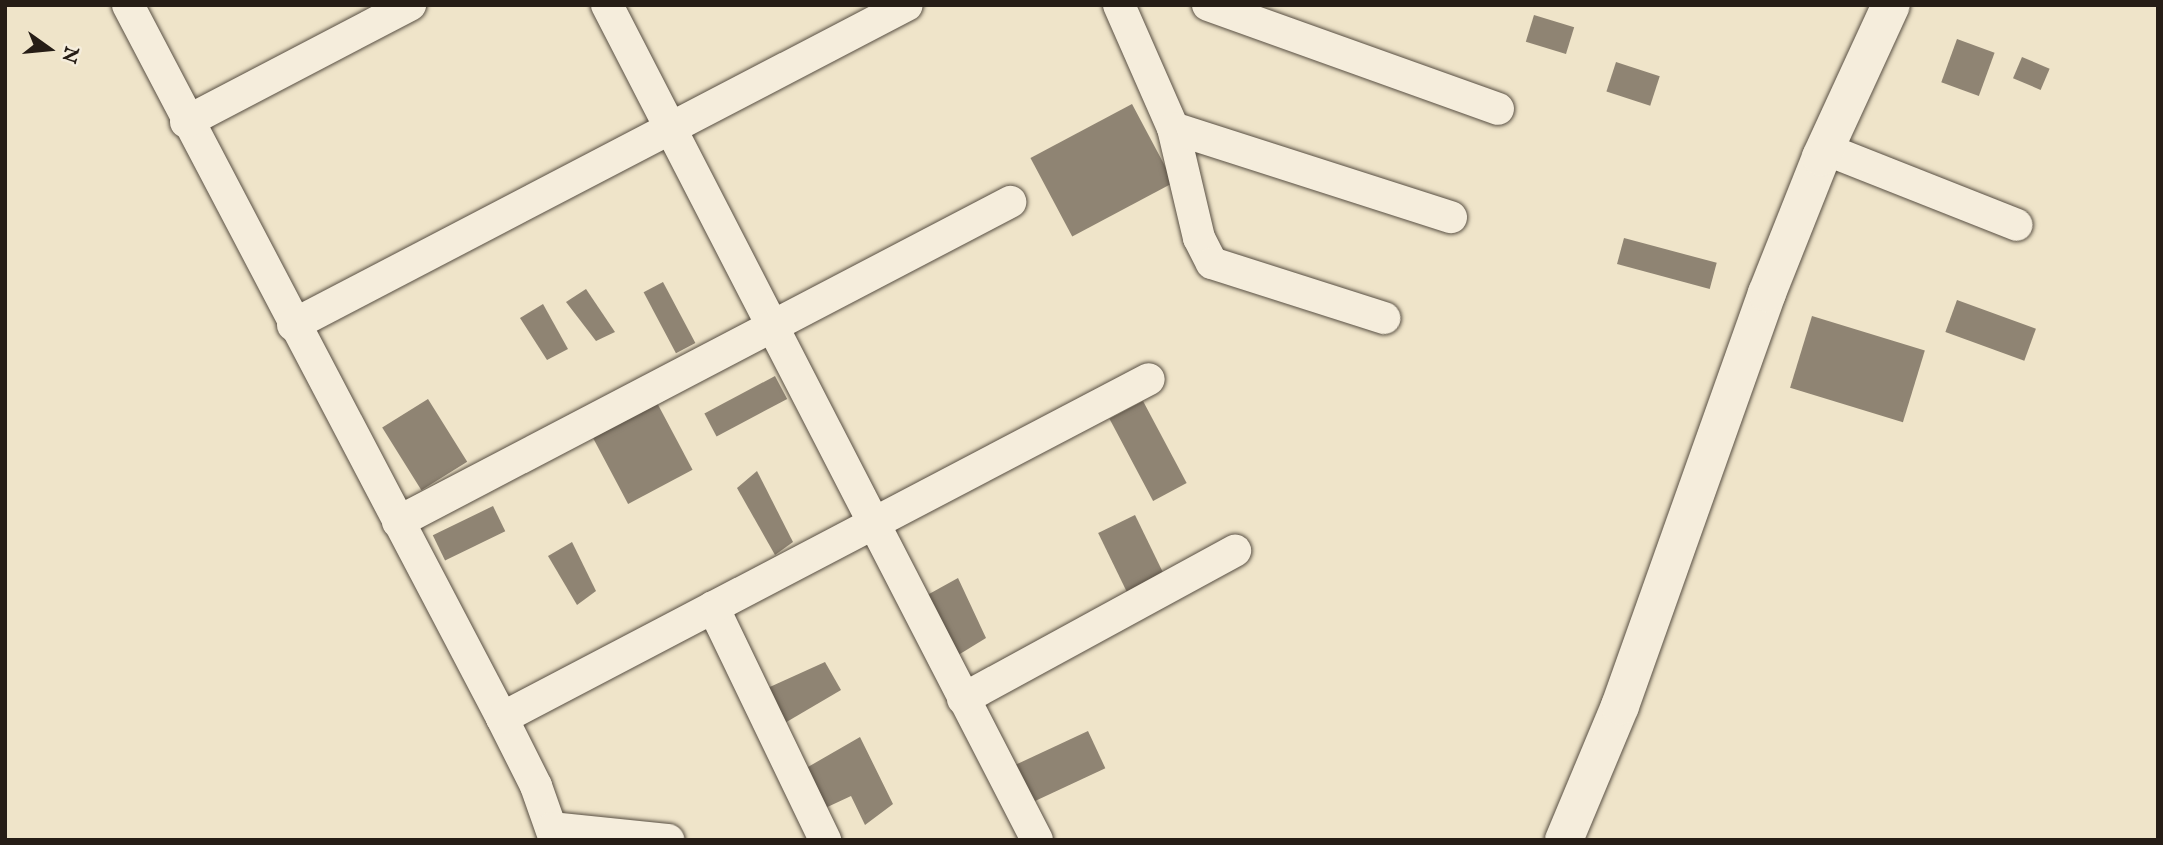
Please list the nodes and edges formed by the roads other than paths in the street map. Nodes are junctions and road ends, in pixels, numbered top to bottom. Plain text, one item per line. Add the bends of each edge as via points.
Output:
1 (128, 5) edge
2 (410, 5) edge
3 (607, 5) edge
4 (907, 5) edge
5 (1119, 5) edge
6 (1208, 5) edge
7 (1891, 5) edge
8 (1498, 109) dead end
9 (186, 122) junction
10 (669, 128) junction
11 (1173, 128) junction
12 (1825, 149) junction
13 (1010, 202) dead end
14 (1451, 217) dead end
15 (2017, 225) dead end
16 (1384, 318) dead end
17 (293, 325) junction
18 (770, 327) junction
19 (1149, 379) dead end
20 (398, 523) junction
21 (872, 525) junction
22 (1235, 551) dead end
23 (713, 607) junction
24 (963, 699) junction
25 (502, 718) junction
26 (554, 834) edge
27 (668, 840) edge
28 (825, 840) edge
29 (1037, 840) edge
30 (1564, 840) edge

1 - 9 street
2 - 9 street
3 - 10 street
4 - 10 street
5 - 11 street
6 - 8 street
7 - 12 street
9 - 17 street
10 - 17 street
10 - 18 street
11 - 14 street
11 - 16 street via 1199,238 1212,263
12 - 15 street
12 - 30 street via 1767,293 1620,706
13 - 18 street
17 - 20 street
18 - 20 street
18 - 21 street
19 - 21 street
20 - 25 street
21 - 23 street
21 - 24 street
22 - 24 street
23 - 25 street
23 - 28 street
24 - 29 street
25 - 26 street
26 - 27 street

